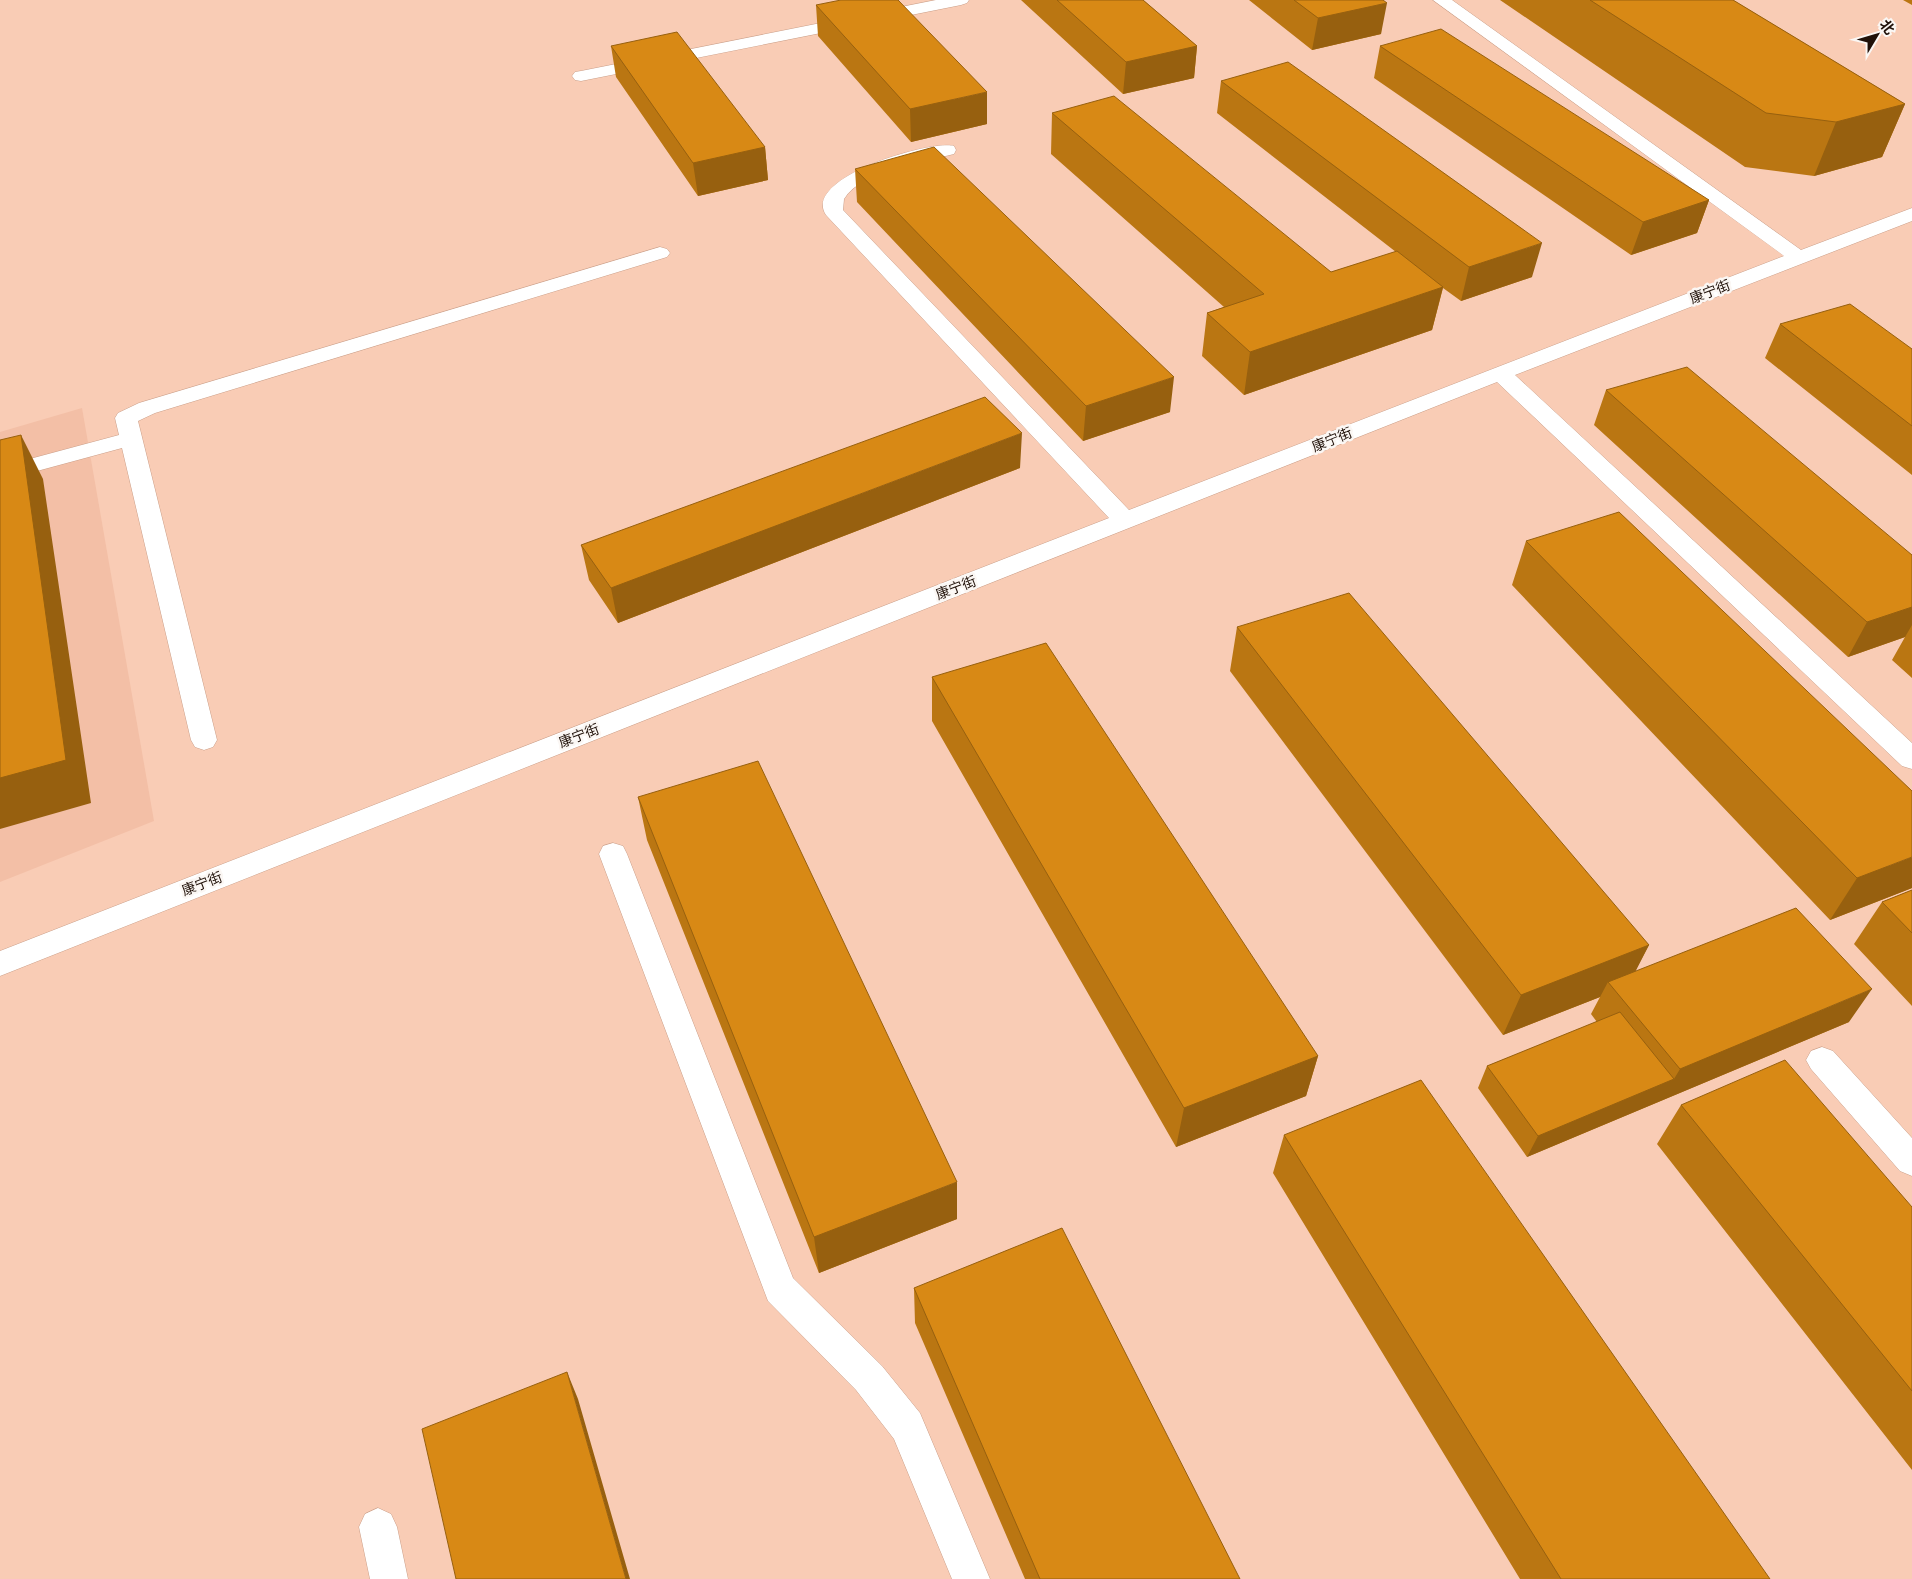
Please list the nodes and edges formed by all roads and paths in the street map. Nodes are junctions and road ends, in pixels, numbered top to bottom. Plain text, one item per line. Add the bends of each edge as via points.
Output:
1 (961, 0) edge
2 (1441, 0) edge
3 (581, 76) dead end
4 (947, 150) dead end
5 (1912, 214) edge
6 (660, 253) dead end
7 (1799, 258) junction
8 (1500, 373) junction
9 (130, 439) junction
10 (0, 474) edge
11 (1125, 522) junction
12 (204, 740) dead end
13 (1912, 759) edge
14 (613, 854) dead end
15 (0, 964) edge
16 (1822, 1060) dead end
17 (1912, 1161) edge
18 (378, 1527) dead end
19 (389, 1579) edge
20 (971, 1579) edge

1 - 3 street
2 - 7 street
4 - 11 street via 866,172 846,184 834,198 833,211
5 - 7 street, 康宁街
6 - 9 street via 147,408 126,418
7 - 8 street, 康宁街
8 - 11 street, 康宁街
8 - 13 street
9 - 10 street
9 - 12 street
11 - 15 street, 康宁街
14 - 20 street via 780,1289 869,1378 907,1426
16 - 17 street
18 - 19 street

